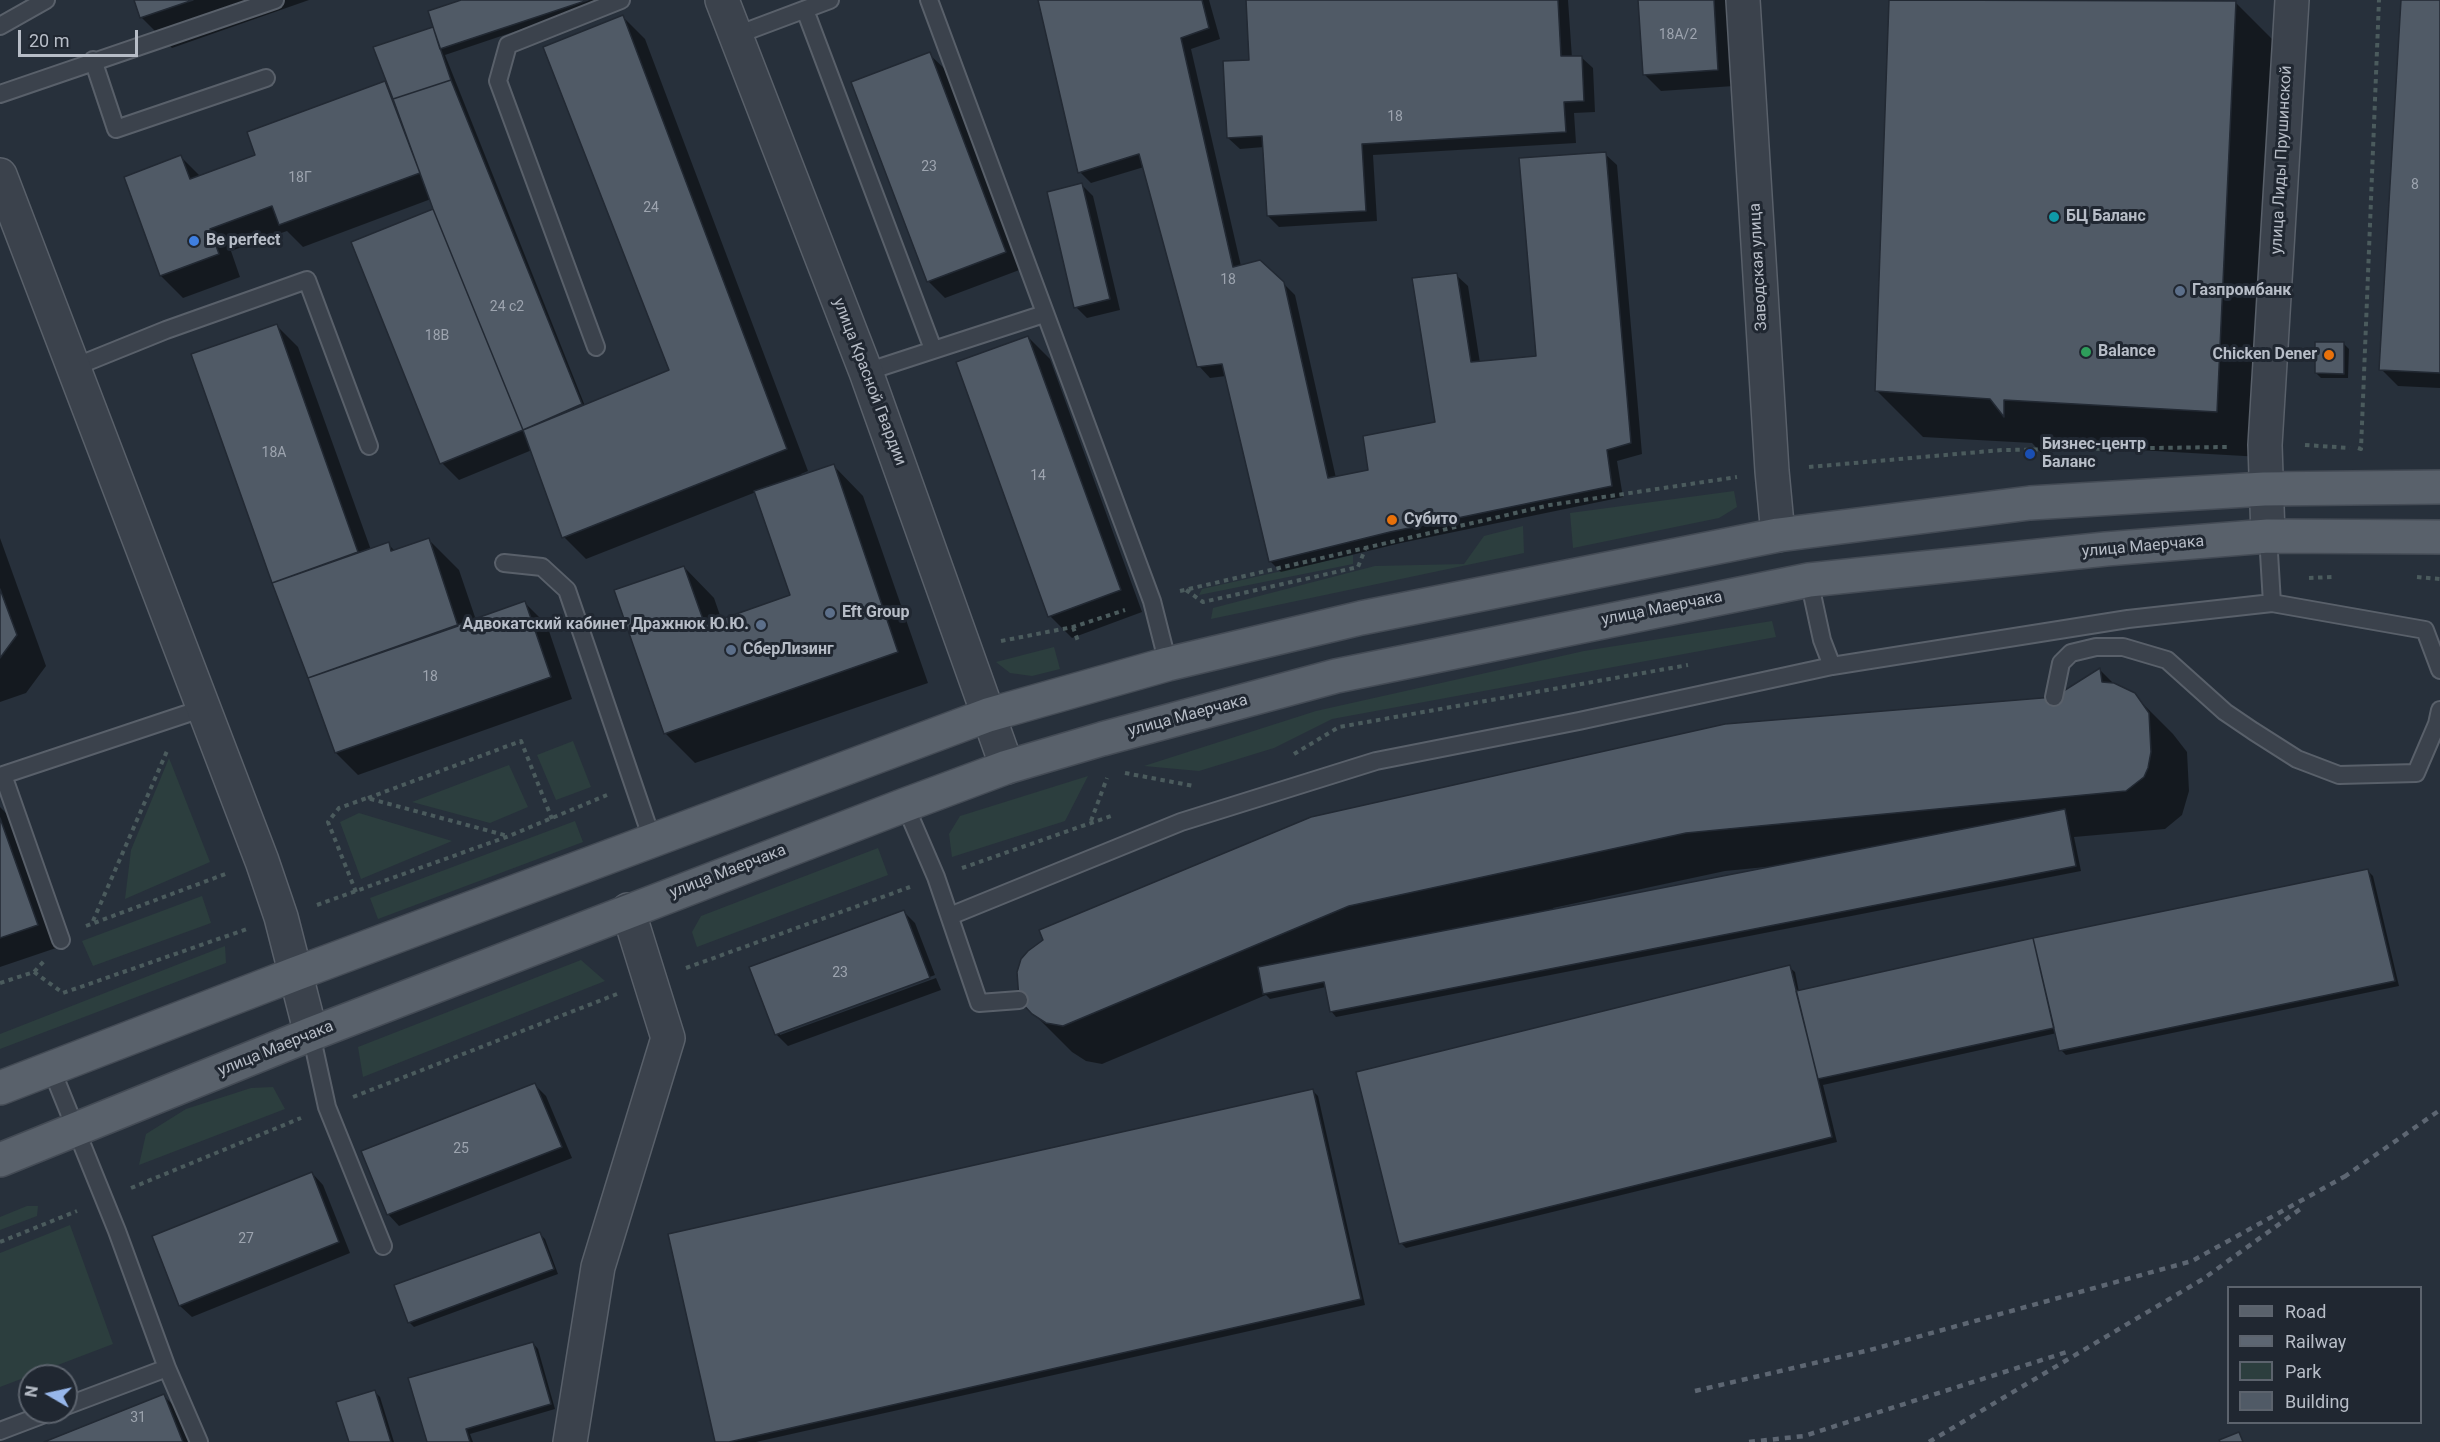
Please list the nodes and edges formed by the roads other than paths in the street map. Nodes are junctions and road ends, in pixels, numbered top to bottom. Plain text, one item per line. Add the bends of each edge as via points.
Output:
1 (46, 0) edge
2 (275, 0) edge
3 (621, 0) edge
4 (722, 0) edge
5 (830, 0) edge
6 (929, 0) edge
7 (1743, 0) edge
8 (2292, 0) edge
9 (805, 10) junction
10 (0, 26) edge
11 (734, 36) junction
12 (93, 60) junction
13 (266, 78) dead end
14 (0, 94) edge
15 (0, 175) edge
16 (1044, 314) junction
17 (596, 347) dead end
18 (933, 349) junction
19 (72, 368) junction
20 (866, 372) junction
21 (369, 446) dead end
22 (2440, 487) edge
23 (2264, 489) junction
24 (1778, 535) junction
25 (2268, 536) junction
26 (2440, 537) edge
27 (504, 563) dead end
28 (1809, 580) junction
29 (2272, 603) junction
30 (1168, 664) junction
31 (1832, 666) junction
32 (2440, 670) edge
33 (2054, 697) dead end
34 (2440, 710) edge
35 (193, 711) junction
36 (988, 715) junction
37 (1007, 767) junction
38 (2, 774) edge
39 (904, 805) junction
40 (653, 842) junction
41 (628, 910) junction
42 (950, 916) junction
43 (62, 940) road end
44 (295, 974) junction
45 (1020, 1000) dead end
46 (312, 1034) junction
47 (51, 1068) junction
48 (0, 1088) edge
49 (77, 1131) junction
50 (0, 1160) edge
51 (383, 1246) dead end
52 (167, 1368) junction
53 (78, 1401) edge
54 (18, 1424) edge
55 (0, 1431) edge
56 (199, 1442) edge
57 (570, 1442) edge

1 - 10 lane
2 - 12 lane
3 - 17 lane via 508,45 498,81
4 - 11 street, улица Красной Гвардии
5 - 9 lane
6 - 16 lane
7 - 24 street, Заводская улица
8 - 23 street, улица Лиды Прушинской
9 - 11 lane
9 - 18 lane
11 - 20 street, улица Красной Гвардии
12 - 13 lane via 116,129
12 - 14 lane
15 - 19 street
16 - 18 lane
16 - 30 lane via 1152,601
18 - 20 lane
19 - 21 lane via 307,280
19 - 35 street
20 - 36 street, улица Красной Гвардии
22 - 23 main road
23 - 24 main road via 2030,503
23 - 25 street, улица Лиды Прушинской
24 - 30 main road via 1361,618
25 - 26 main road, улица Маерчака
25 - 28 main road, улица Маерчака
25 - 29 lane
27 - 40 lane via 542,567 567,590
28 - 31 lane
28 - 37 main road, улица Маерчака via 1336,676
29 - 31 lane via 2128,619
29 - 32 lane via 2425,630
30 - 36 main road
31 - 42 lane via 1376,762 1181,822
33 - 34 lane via 2061,663 2071,652 2123,647 2167,660 2225,712 2253,731 2297,759 2339,775 2416,773
35 - 38 lane
35 - 44 street via 262,861
36 - 37 street, улица Красной Гвардии
36 - 40 main road
37 - 39 main road, улица Маерчака
38 - 43 lane
39 - 41 main road, улица Маерчака
39 - 42 lane
40 - 44 main road
41 - 46 main road, улица Маерчака
41 - 57 street via 668,1038 598,1267
42 - 45 lane via 979,1003
44 - 46 street
44 - 47 main road
46 - 49 main road, улица Маерчака
46 - 51 lane via 327,1107
47 - 48 main road
47 - 49 lane
49 - 50 main road, улица Маерчака
49 - 52 lane
52 - 53 lane
52 - 56 lane
54 - 55 lane

